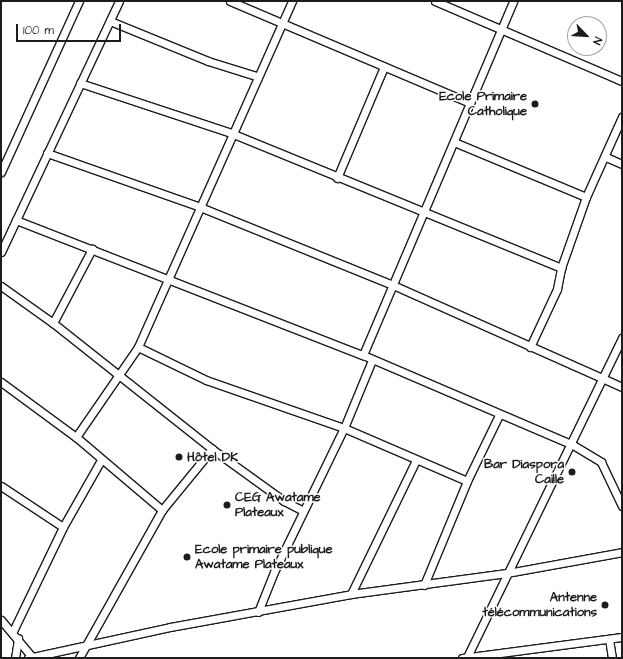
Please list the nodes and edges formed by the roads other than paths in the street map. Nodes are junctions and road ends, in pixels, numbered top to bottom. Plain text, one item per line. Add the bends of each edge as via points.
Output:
1 (79, 1) edge
2 (119, 1) edge
3 (230, 1) edge
4 (292, 1) edge
5 (435, 1) edge
6 (513, 1) edge
7 (110, 21) junction
8 (283, 23) junction
9 (502, 28) junction
10 (384, 66) junction
11 (256, 76) junction
12 (622, 80) edge
13 (80, 83) junction
14 (470, 103) junction
15 (622, 117) edge
16 (231, 133) junction
17 (454, 142) junction
18 (47, 153) junction
19 (606, 156) junction
20 (622, 164) edge
21 (1, 172) edge
22 (337, 178) junction
23 (586, 197) junction
24 (200, 207) junction
25 (426, 210) junction
26 (16, 220) junction
27 (92, 249) junction
28 (1, 252) edge
29 (561, 268) junction
30 (169, 282) junction
31 (393, 285) junction
32 (1, 286) edge
33 (53, 323) junction
34 (622, 338) edge
35 (138, 347) junction
36 (530, 347) junction
37 (363, 355) junction
38 (372, 360) junction
39 (119, 377) junction
40 (603, 379) junction
41 (1, 382) edge
42 (622, 386) edge
43 (500, 415) junction
44 (344, 428) junction
45 (76, 437) junction
46 (573, 445) junction
47 (212, 449) junction
48 (101, 460) junction
49 (416, 460) junction
50 (467, 481) junction
51 (1, 486) edge
52 (622, 506) edge
53 (162, 510) junction
54 (302, 510) junction
55 (63, 527) junction
56 (622, 552) edge
57 (508, 574) junction
58 (424, 585) junction
59 (350, 594) junction
60 (258, 612) junction
61 (1, 620) edge
62 (13, 631) junction
63 (622, 637) edge
64 (18, 638) junction
65 (609, 639) junction
66 (85, 645) junction
67 (30, 657) edge
68 (15, 658) edge
69 (79, 658) edge
70 (465, 658) edge
71 (612, 658) edge

1 - 21 street
2 - 7 street
3 - 8 street
4 - 8 street
5 - 9 street
6 - 9 street
7 - 11 street via 208,61
7 - 13 street
8 - 10 street
8 - 11 street
9 - 12 street
9 - 14 street
10 - 14 street
10 - 22 street
11 - 16 street
13 - 16 street
13 - 18 street
14 - 17 street
15 - 19 street
16 - 22 street
16 - 24 street
17 - 23 street
17 - 25 street
18 - 24 street
18 - 26 street
19 - 20 street
19 - 23 street
22 - 25 street
23 - 29 street
24 - 30 street
24 - 31 street
25 - 29 street
25 - 31 street
26 - 27 street
26 - 28 street
27 - 30 street
27 - 33 street
29 - 36 street via 557,289
30 - 35 street
30 - 37 street
31 - 36 street
31 - 37 street
32 - 33 street
33 - 39 street
34 - 40 street
35 - 39 street
35 - 44 street via 206,380
36 - 40 street
37 - 38 street
38 - 43 street
38 - 44 street
39 - 45 street
39 - 47 street
40 - 42 street
40 - 46 street
41 - 45 street
43 - 46 street
43 - 50 street
44 - 49 street
44 - 54 street
45 - 48 street
46 - 52 street via 601,462
46 - 57 street
47 - 53 street
47 - 54 street via 284,501
48 - 53 street
48 - 55 street
49 - 50 street
49 - 59 street
50 - 58 street
51 - 55 street
53 - 66 street
54 - 60 street
55 - 62 street
56 - 57 street
57 - 58 street
57 - 70 street
58 - 59 street
59 - 60 street
60 - 66 street
61 - 62 street
62 - 64 street
63 - 65 street
64 - 67 street
64 - 68 street
65 - 70 street
65 - 71 street
66 - 67 street
66 - 69 street

